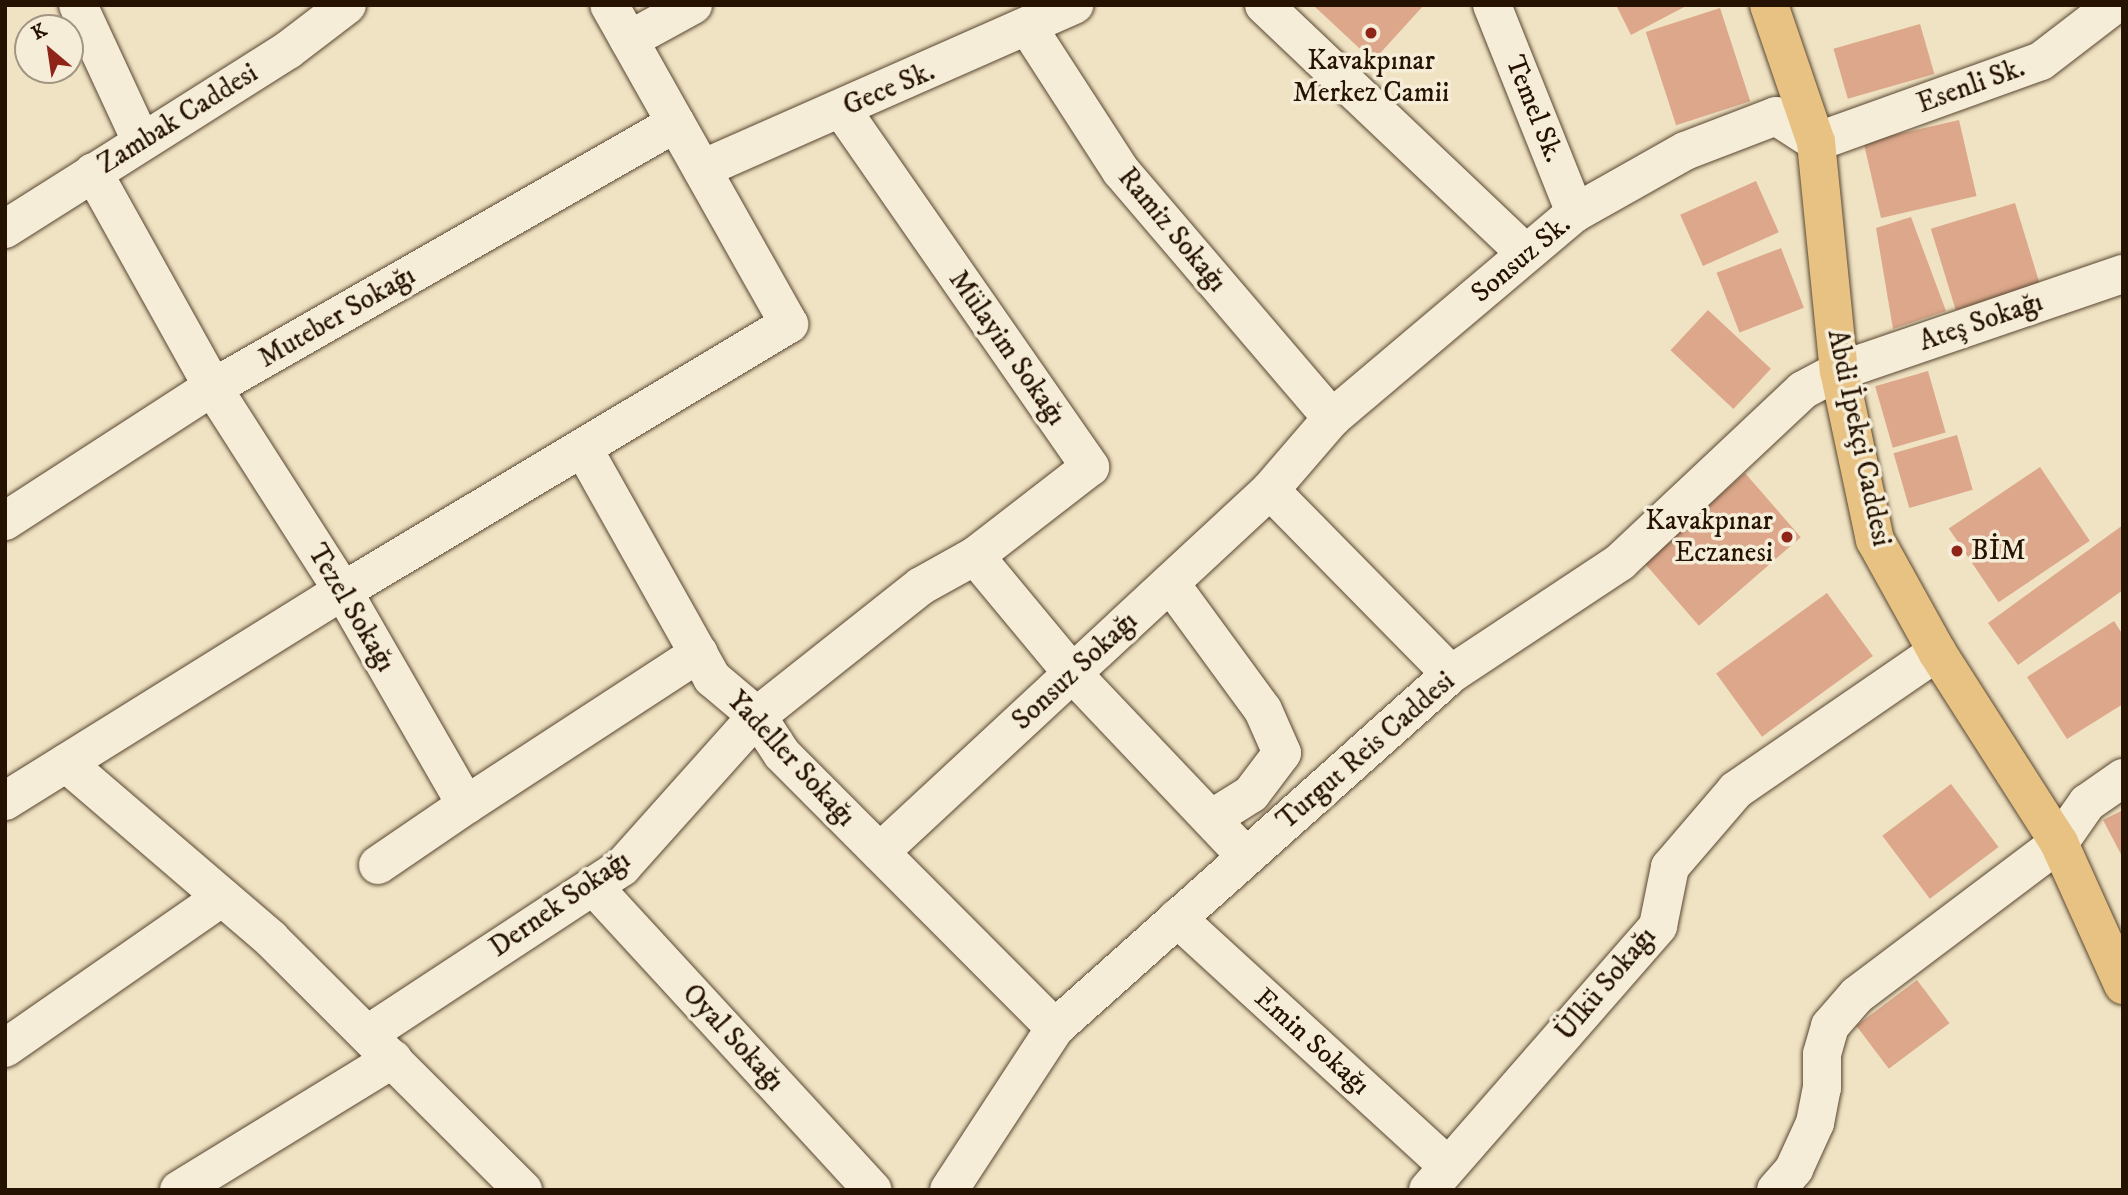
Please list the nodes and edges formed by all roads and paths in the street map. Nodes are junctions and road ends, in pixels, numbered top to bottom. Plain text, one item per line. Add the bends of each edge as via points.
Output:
1 (78, 5) edge
2 (347, 5) edge
3 (609, 5) edge
4 (693, 5) edge
5 (1074, 5) edge
6 (1265, 5) edge
7 (1492, 5) edge
8 (1769, 5) edge
9 (2114, 5) edge
10 (1029, 29) junction
11 (629, 40) junction
12 (842, 110) junction
13 (676, 123) junction
14 (141, 141) junction
15 (1816, 142) junction
16 (702, 169) junction
17 (93, 172) junction
18 (1575, 213) junction
19 (5, 229) edge
20 (1526, 254) junction
21 (2123, 274) edge
22 (1839, 370) junction
23 (214, 388) junction
24 (1332, 418) junction
25 (583, 448) junction
26 (1270, 490) junction
27 (5, 521) edge
28 (975, 555) junction
29 (1170, 583) junction
30 (343, 591) junction
31 (1937, 652) junction
32 (699, 653) junction
33 (1073, 674) junction
34 (1451, 674) junction
35 (757, 716) junction
36 (66, 763) junction
37 (2123, 778) edge
38 (10, 787) edge
39 (466, 805) junction
40 (1211, 819) junction
41 (2059, 844) junction
42 (880, 852) junction
43 (1246, 856) junction
44 (378, 865) dead end
45 (593, 886) junction
46 (222, 897) junction
47 (1177, 918) junction
48 (2123, 985) edge
49 (1055, 1028) junction
50 (380, 1046) junction
51 (5, 1048) edge
52 (1438, 1178) edge
53 (179, 1190) edge
54 (523, 1190) edge
55 (873, 1190) edge
56 (949, 1190) edge
57 (1776, 1190) edge

1 - 14 street
2 - 14 street, Zambak Caddesi via 288,50
3 - 11 street
4 - 11 street
5 - 10 street, Gece Sk.
6 - 20 street
7 - 18 street, Temel Sk.
8 - 15 main road, Abdi İpekçi Caddesi
9 - 15 street, Esenli Sk. via 2041,61
10 - 12 street, Gece Sk.
10 - 24 street, Ramiz Sokağı via 1121,171
11 - 13 street
12 - 16 street, Gece Sk.
12 - 28 street, Mülayim Sokağı via 1090,467
13 - 16 street
13 - 23 street, Muteber Sokağı
14 - 17 street, Zambak Caddesi
15 - 18 street, Sonsuz Sk. via 1776,116 1685,151
15 - 22 main road, Abdi İpekçi Caddesi
16 - 25 street via 789,324
17 - 19 street, Zambak Caddesi
17 - 23 street, Tezel Sokağı
18 - 20 street, Sonsuz Sk.
20 - 24 street, Sonsuz Sk.
21 - 22 street, Ateş Sokağı
22 - 31 main road, Abdi İpekçi Caddesi via 1875,540
22 - 34 street, Turgut Reis Caddesi via 1803,390 1620,562
23 - 27 street, Muteber Sokağı
23 - 30 street, Tezel Sokağı
24 - 26 street, Sonsuz Sk.
25 - 30 street
25 - 32 street, Yadeller Sokağı
26 - 29 street, Sonsuz Sokağı
26 - 34 street
28 - 33 street
28 - 35 street, Dernek Sokağı via 921,586
29 - 33 street, Sonsuz Sokağı
29 - 40 street via 1263,710 1282,753 1251,794
30 - 36 street
30 - 39 street, Tezel Sokağı
31 - 41 main road, Abdi İpekçi Caddesi
31 - 52 street, Ülkü Sokağı via 1736,790 1671,867 1658,926
32 - 35 street, Yadeller Sokağı via 712,678
32 - 39 street
33 - 40 street
33 - 42 street, Sonsuz Sokağı
34 - 43 street, Turgut Reis Caddesi
35 - 42 street, Yadeller Sokağı via 782,754
35 - 45 street, Dernek Sokağı via 622,867
36 - 38 street
36 - 46 street
37 - 41 street via 2087,803
39 - 44 street
40 - 43 street
41 - 48 main road, Abdi İpekçi Caddesi
41 - 57 street via 1857,995 1829,1026 1815,1123 1794,1169
42 - 49 street, Yadeller Sokağı
43 - 47 street, Turgut Reis Caddesi
45 - 50 street, Dernek Sokağı
45 - 55 street, Oyal Sokağı
46 - 50 street
46 - 51 street
47 - 49 street, Turgut Reis Caddesi
47 - 52 street, Emin Sokağı
49 - 56 street, Turgut Reis Caddesi
50 - 53 street, Dernek Sokağı
50 - 54 street

